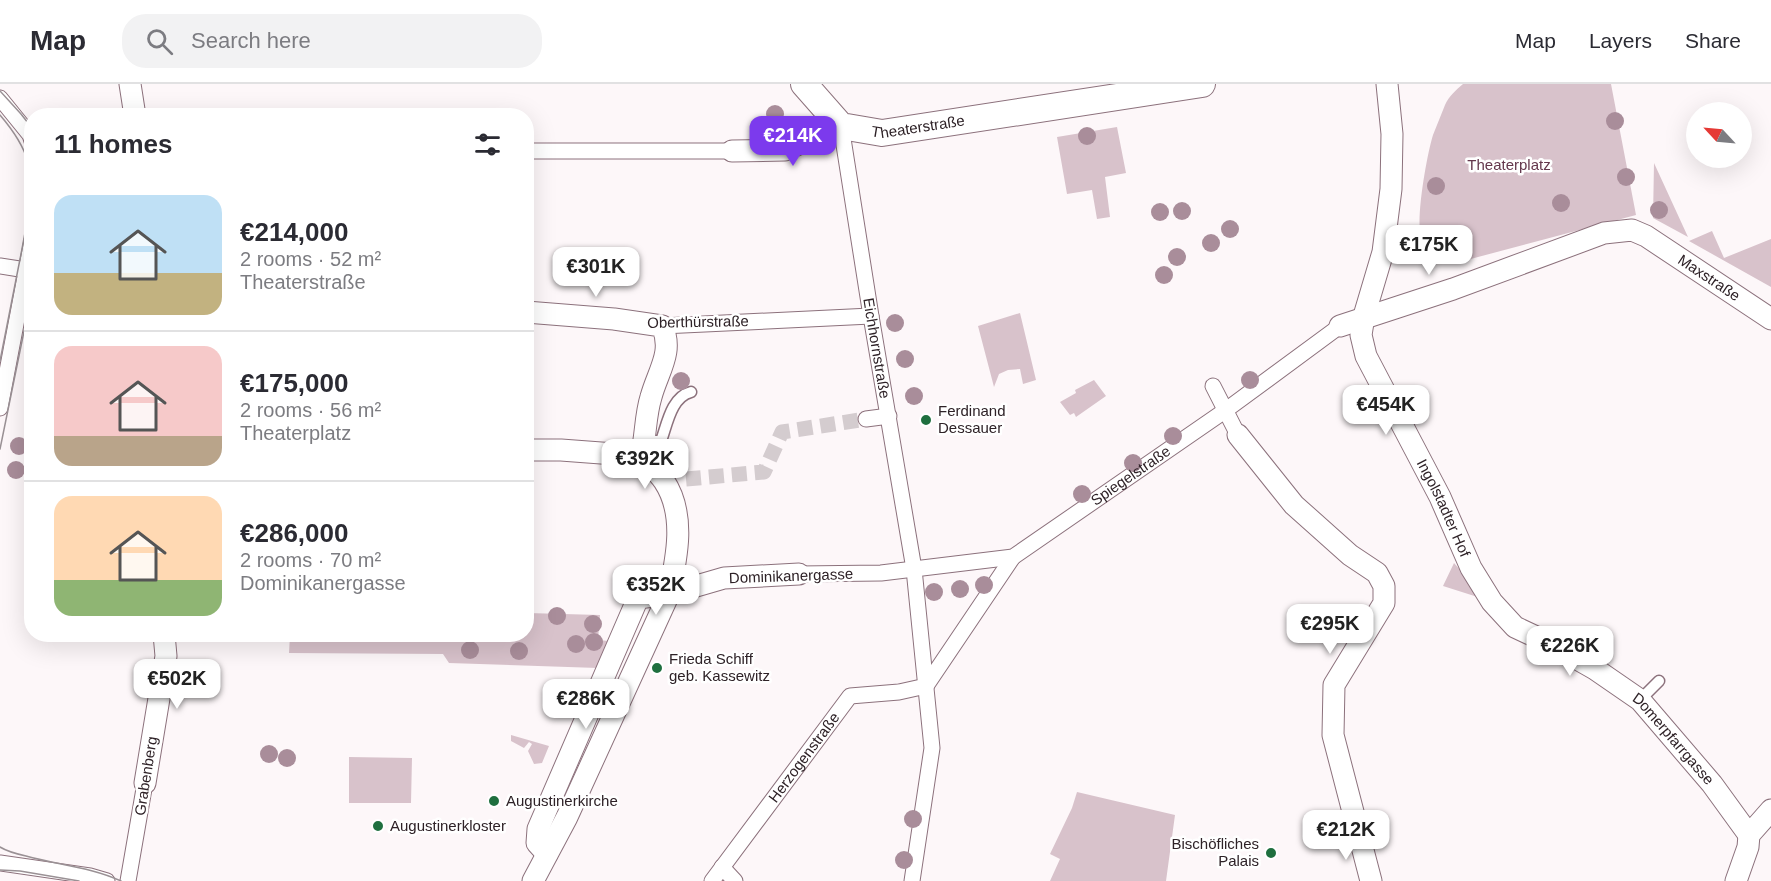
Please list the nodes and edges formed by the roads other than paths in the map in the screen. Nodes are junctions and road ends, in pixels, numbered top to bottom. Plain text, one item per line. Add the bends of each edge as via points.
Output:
1 (130, 84) edge
2 (804, 84) edge
3 (1202, 84) edge
4 (1387, 84) edge
5 (0, 98) edge
6 (134, 108) edge
7 (841, 126) junction
8 (24, 129) edge
9 (534, 151) edge
10 (732, 151) joint
11 (0, 266) edge
12 (24, 270) edge
13 (24, 281) edge
14 (534, 313) edge
15 (871, 316) junction
16 (1364, 316) junction
17 (1771, 319) edge
18 (662, 326) junction
19 (1340, 326) joint
20 (1213, 386) dead end
21 (690, 392) dead end
22 (0, 408) edge
23 (1226, 410) junction
24 (889, 416) junction
25 (866, 419) tunnel mouth
26 (1238, 435) joint
27 (643, 449) junction
28 (534, 450) edge
29 (1013, 557) junction
30 (914, 569) junction
31 (799, 574) joint
32 (669, 594) junction
33 (1515, 627) joint
34 (165, 642) edge
35 (1659, 681) dead end
36 (926, 686) junction
37 (1640, 700) junction
38 (571, 743) junction
39 (597, 754) junction
40 (145, 783) joint
41 (1771, 810) edge
42 (1749, 835) junction
43 (547, 854) junction
44 (0, 863) edge
45 (722, 867) junction
46 (103, 880) edge
47 (128, 881) edge
48 (533, 881) edge
49 (712, 881) edge
50 (735, 881) edge
51 (912, 881) edge
52 (1371, 881) edge
53 (1736, 881) edge

1 - 6 street
2 - 7 street
3 - 7 street, Theaterstraße via 882,133
4 - 16 street via 1392,134 1391,189 1383,252
5 - 8 street
7 - 10 street via 785,150
7 - 15 street, Eichhornstraße
9 - 10 street
11 - 12 street
13 - 22 street
14 - 18 street, Oberthürstraße
15 - 18 street, Oberthürstraße
15 - 24 street, Eichhornstraße
16 - 17 street, Maxstraße via 1453,289 1604,233 1632,231 1646,236
16 - 19 street
16 - 33 street, Ingolstadter Hof via 1361,335 1366,356 1440,497 1471,568 1492,602
18 - 27 street via 667,352 650,397
19 - 23 street, Spiegelstraße
20 - 23 street
21 - 27 lane via 675,403 661,441
23 - 26 street
23 - 29 street, Spiegelstraße
24 - 25 street
24 - 30 street, Eichhornstraße
26 - 52 street via 1294,505 1350,555 1377,573 1384,586 1384,603 1334,685 1333,735
27 - 28 street
27 - 32 street via 664,481 678,517
29 - 30 street
29 - 36 street
30 - 31 street, Dominikanergasse
30 - 36 street, Eichhornstraße
31 - 32 street, Dominikanergasse via 724,578
32 - 38 street, Dominikanergasse via 638,598
32 - 39 street
33 - 37 street, Domerpfarrgasse via 1595,669
34 - 40 street, Grabenberg via 166,656
35 - 37 lane
36 - 45 street, Herzogenstraße via 850,696
36 - 51 street, Eichhornstraße via 932,748
37 - 42 street, Domerpfarrgasse via 1712,784
38 - 39 street
38 - 43 street, Dominikanergasse via 537,834 539,847
39 - 43 street
40 - 47 street, Grabenberg
41 - 42 street
42 - 53 street
43 - 48 street
44 - 46 street
45 - 49 street, Herzogenstraße
45 - 50 street

